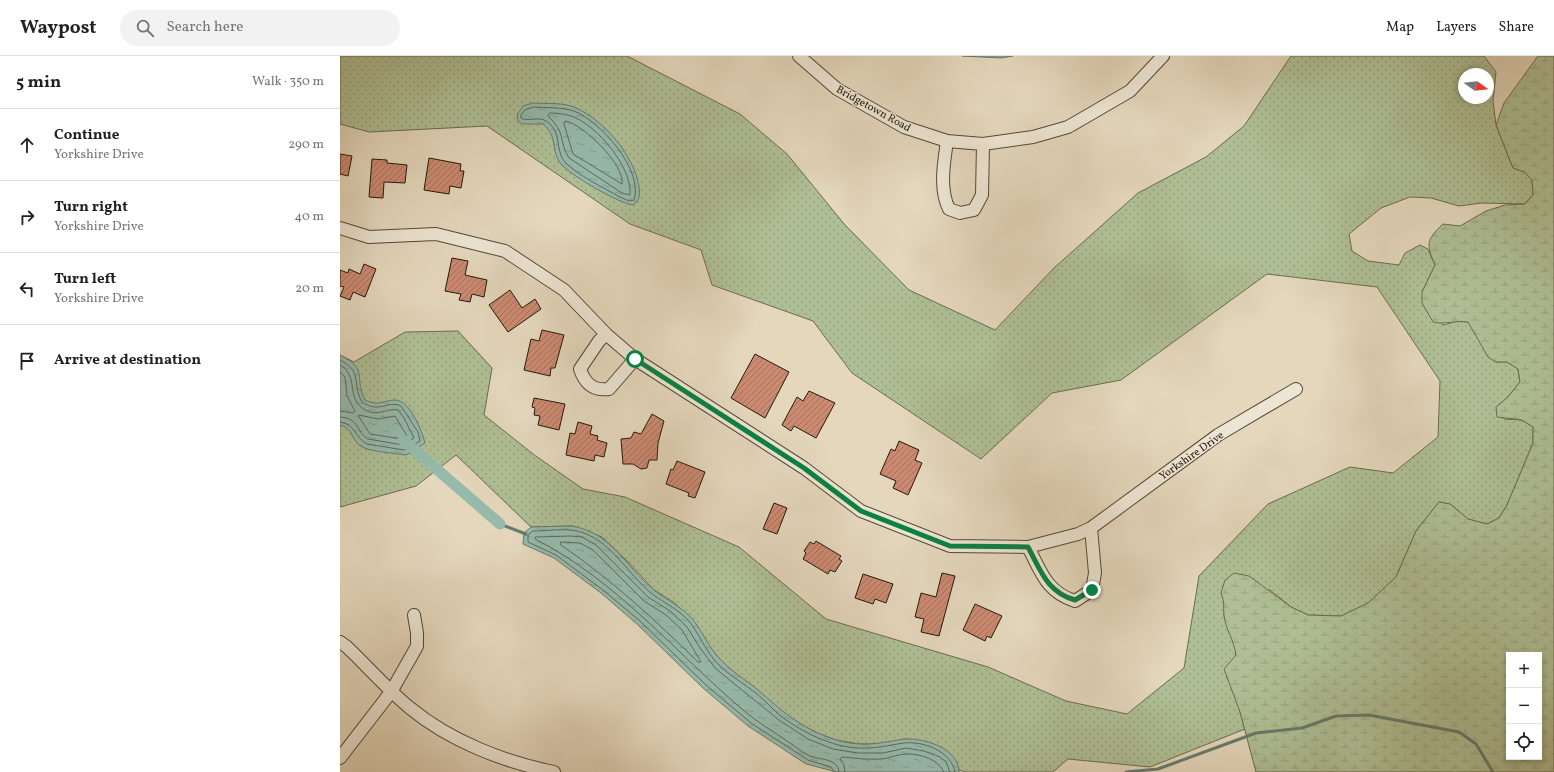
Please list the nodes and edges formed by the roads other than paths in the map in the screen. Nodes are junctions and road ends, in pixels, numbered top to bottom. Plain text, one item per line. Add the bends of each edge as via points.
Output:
1 (798, 56) edge
2 (1163, 56) edge
3 (947, 141) junction
4 (983, 144) junction
5 (340, 228) edge
6 (606, 334) junction
7 (635, 359) junction
8 (1296, 390) dead end
9 (1091, 528) junction
10 (1028, 547) junction
11 (414, 615) dead end
12 (340, 642) edge
13 (391, 692) junction
14 (340, 758) edge
15 (554, 772) edge

1 - 3 street, Bridgetown Road via 837,89 904,128
2 - 4 street, Bridgetown Road via 1130,92 1068,127 1033,137
3 - 4 street, Bridgetown Road
3 - 4 street via 945,201 949,209 960,213 974,210 982,195
5 - 6 street, Yorkshire Drive via 369,237 436,234 505,251 564,290
6 - 7 street, Yorkshire Drive
6 - 7 street via 580,370 583,380 593,388 609,389
7 - 10 street, Yorkshire Drive via 804,468 861,511 950,546
8 - 9 street, Yorkshire Drive via 1218,435
9 - 10 street, Yorkshire Drive
9 - 10 street via 1095,573 1092,590 1075,600 1062,597 1051,588
11 - 13 street via 417,646
12 - 13 street
13 - 14 street
13 - 15 street via 412,710 470,745 515,762

